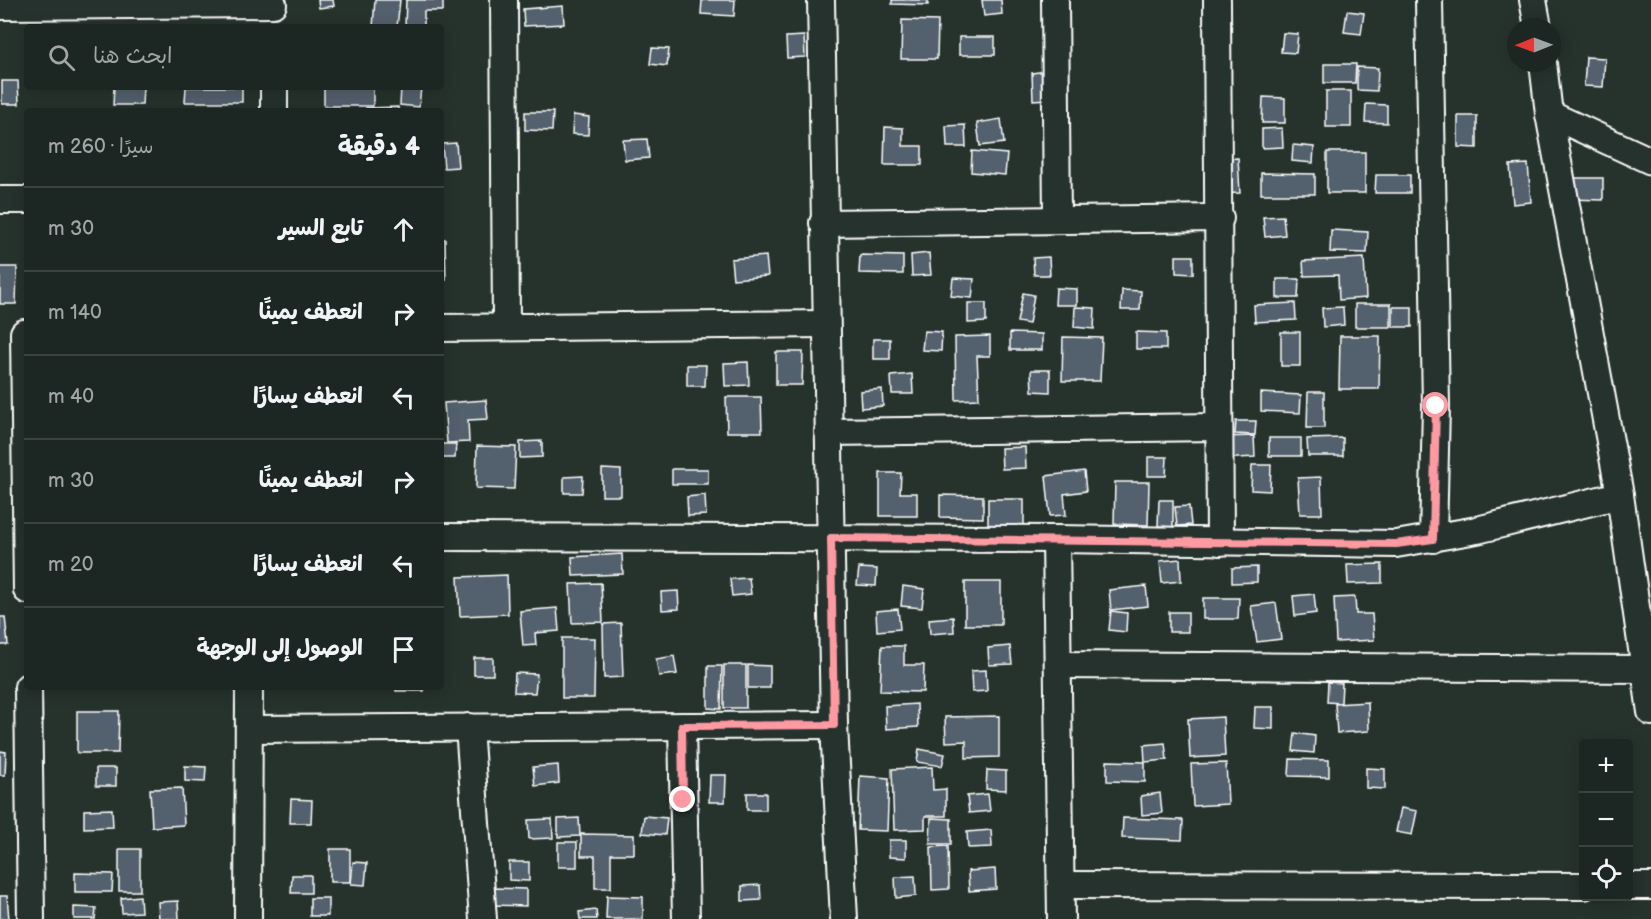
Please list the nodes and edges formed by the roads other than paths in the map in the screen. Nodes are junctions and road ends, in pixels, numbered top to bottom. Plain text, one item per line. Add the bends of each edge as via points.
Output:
1 (504, 0) edge
2 (821, 0) edge
3 (1055, 0) edge
4 (1217, 0) edge
5 (1429, 0) edge
6 (1533, 0) edge
7 (108, 3) edge
8 (0, 6) edge
9 (274, 10) edge
10 (1536, 18) edge
11 (1544, 72) edge
12 (274, 90) edge
13 (274, 108) edge
14 (1549, 114) junction
15 (1651, 161) edge
16 (0, 200) edge
17 (24, 200) edge
18 (1220, 218) junction
19 (1057, 220) junction
20 (823, 223) junction
21 (825, 324) junction
22 (506, 327) junction
23 (444, 328) edge
24 (17, 333) edge
25 (1217, 427) junction
26 (828, 432) junction
27 (1620, 495) junction
28 (24, 513) edge
29 (444, 537) edge
30 (831, 538) junction
31 (1056, 539) junction
32 (1433, 539) junction
33 (1220, 542) junction
34 (1058, 665) junction
35 (1643, 669) junction
36 (28, 690) edge
37 (249, 690) edge
38 (1651, 712) edge
39 (834, 725) junction
40 (682, 726) junction
41 (469, 727) junction
42 (249, 729) junction
43 (1061, 885) junction
44 (1579, 886) edge
45 (1633, 886) edge
46 (1651, 886) edge
47 (31, 919) edge
48 (248, 919) edge
49 (483, 919) edge
50 (686, 919) edge
51 (844, 919) edge
52 (1061, 919) edge

1 - 22 street
2 - 20 street
3 - 19 street
4 - 18 street
5 - 32 street via 1436,406
6 - 10 street
7 - 8 street
7 - 9 street
11 - 14 street
12 - 13 street
14 - 15 street
14 - 27 street
16 - 17 street
18 - 19 street
18 - 25 street
19 - 20 street
20 - 21 street
21 - 22 street
21 - 26 street
22 - 23 street
24 - 28 street
25 - 26 street
25 - 33 street
26 - 30 street
27 - 32 street
27 - 35 street
29 - 30 street
30 - 31 street
30 - 39 street
31 - 33 street
31 - 34 street
32 - 33 street via 1396,544
34 - 35 street
34 - 43 street
35 - 38 street
36 - 47 street
37 - 42 street
39 - 40 street
39 - 51 street
40 - 41 street
40 - 50 street
41 - 42 street
41 - 49 street
42 - 48 street
43 - 44 street
43 - 52 street
45 - 46 street

